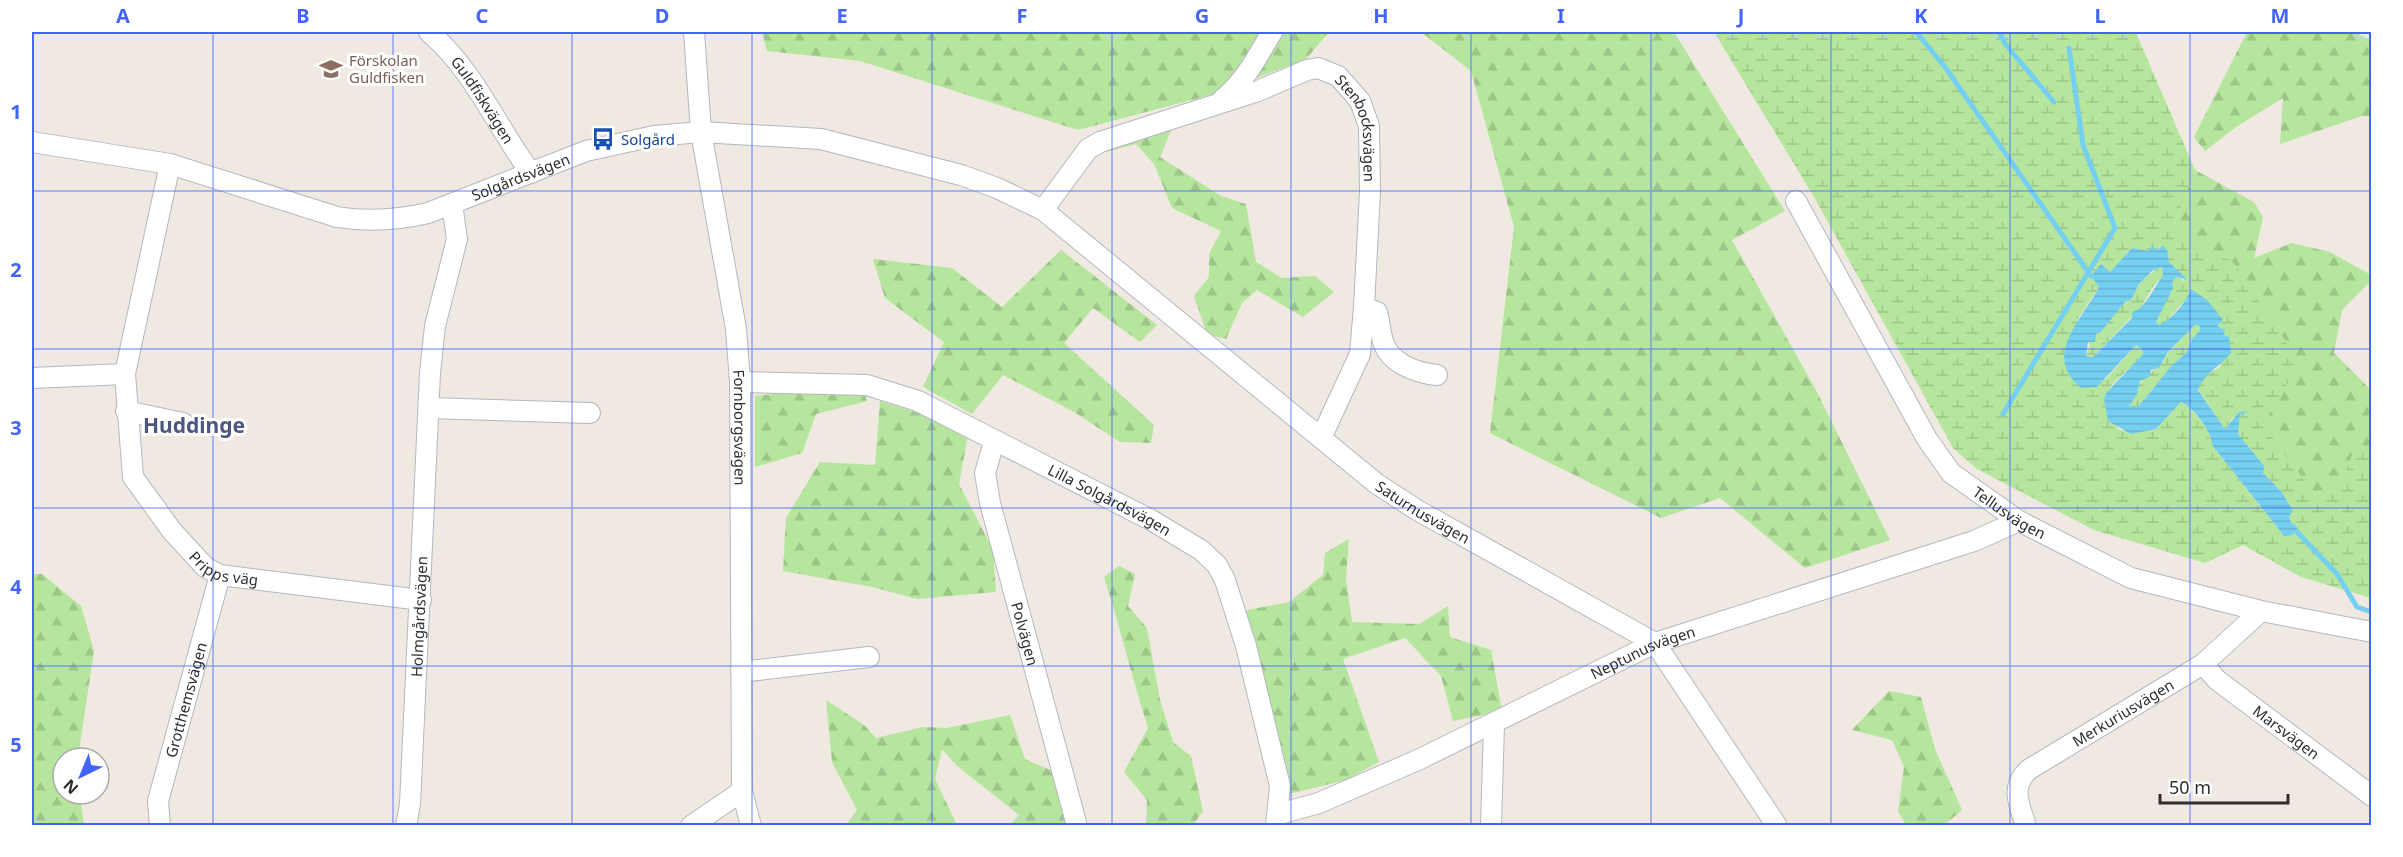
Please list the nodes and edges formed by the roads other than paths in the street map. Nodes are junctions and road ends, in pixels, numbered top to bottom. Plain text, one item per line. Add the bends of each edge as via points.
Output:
1 (429, 32) edge
2 (694, 32) edge
3 (1272, 32) edge
4 (1220, 101) junction
5 (701, 132) junction
6 (32, 142) edge
7 (170, 164) junction
8 (531, 173) junction
9 (1796, 201) dead end
10 (452, 204) junction
11 (1043, 210) junction
12 (1364, 308) junction
13 (124, 374) junction
14 (1437, 375) dead end
15 (32, 378) edge
16 (740, 382) junction
17 (429, 408) junction
18 (126, 411) junction
19 (590, 413) dead end
20 (183, 423) dead end
21 (1321, 438) junction
22 (994, 442) junction
23 (2019, 520) junction
24 (220, 575) junction
25 (421, 600) junction
26 (2261, 611) junction
27 (2372, 632) edge
28 (1655, 643) junction
29 (869, 657) dead end
30 (2203, 664) junction
31 (741, 672) junction
32 (1494, 724) junction
33 (742, 791) junction
34 (2372, 796) edge
35 (1278, 820) edge
36 (160, 825) edge
37 (409, 825) edge
38 (691, 825) edge
39 (751, 825) edge
40 (1077, 825) edge
41 (1491, 825) edge
42 (1777, 825) edge
43 (2026, 825) edge

1 - 8 street, Guldfiskvägen via 445,45 468,76
2 - 5 street, Fornborgsvägen
3 - 4 street, Stenbocksvägen via 1238,86
4 - 11 street, Stenbocksvägen via 1088,149
4 - 12 street, Stenbocksvägen via 1318,68 1338,76 1351,88 1369,126 1371,151
5 - 8 street, Solgårdsvägen via 654,136 586,151
5 - 11 street, Solgårdsvägen via 821,140 961,175
5 - 16 street, Fornborgsvägen via 736,328
6 - 7 street, Solgårdsvägen
7 - 10 street, Solgårdsvägen via 354,220 406,218
7 - 13 street, Pripps väg
8 - 10 street, Solgårdsvägen
9 - 23 street, Tellusvägen via 1937,456 1951,473
10 - 17 street, Holmgårdsvägen via 457,239 435,326
11 - 21 street, Saturnusvägen
12 - 14 street via 1377,312 1389,353 1412,369
12 - 21 street, Stenbocksvägen via 1359,354
13 - 15 street
13 - 18 street, Pripps väg
16 - 22 street, Lilla Solgårdsvägen via 879,387 918,401
16 - 31 street, Fornborgsvägen
17 - 19 street
17 - 25 street, Holmgårdsvägen
18 - 20 street
18 - 24 street, Pripps väg via 133,477 172,531 204,567
21 - 28 street, Saturnusvägen via 1377,484 1417,510
22 - 35 street, Lilla Solgårdsvägen via 1151,520 1201,550 1217,565 1230,594 1273,749 1280,786
22 - 40 street, Polvägen via 986,473 990,502
23 - 26 street, Tellusvägen via 2131,578
23 - 28 street, Neptunusvägen via 1974,541
24 - 25 street, Pripps väg
24 - 36 street, Grotthemsvägen via 158,801
25 - 37 street, Holmgårdsvägen
26 - 27 street, Tellusvägen
26 - 30 street, Merkuriusvägen
28 - 32 street, Neptunusvägen
28 - 42 street, Saturnusvägen
29 - 31 street
30 - 34 street, Marsvägen via 2217,680
30 - 43 street, Merkuriusvägen via 2028,770 2017,785 2016,796
31 - 33 street, Fornborgsvägen
32 - 35 street, Neptunusvägen
32 - 41 street
33 - 38 street
33 - 39 street, Fornborgsvägen

